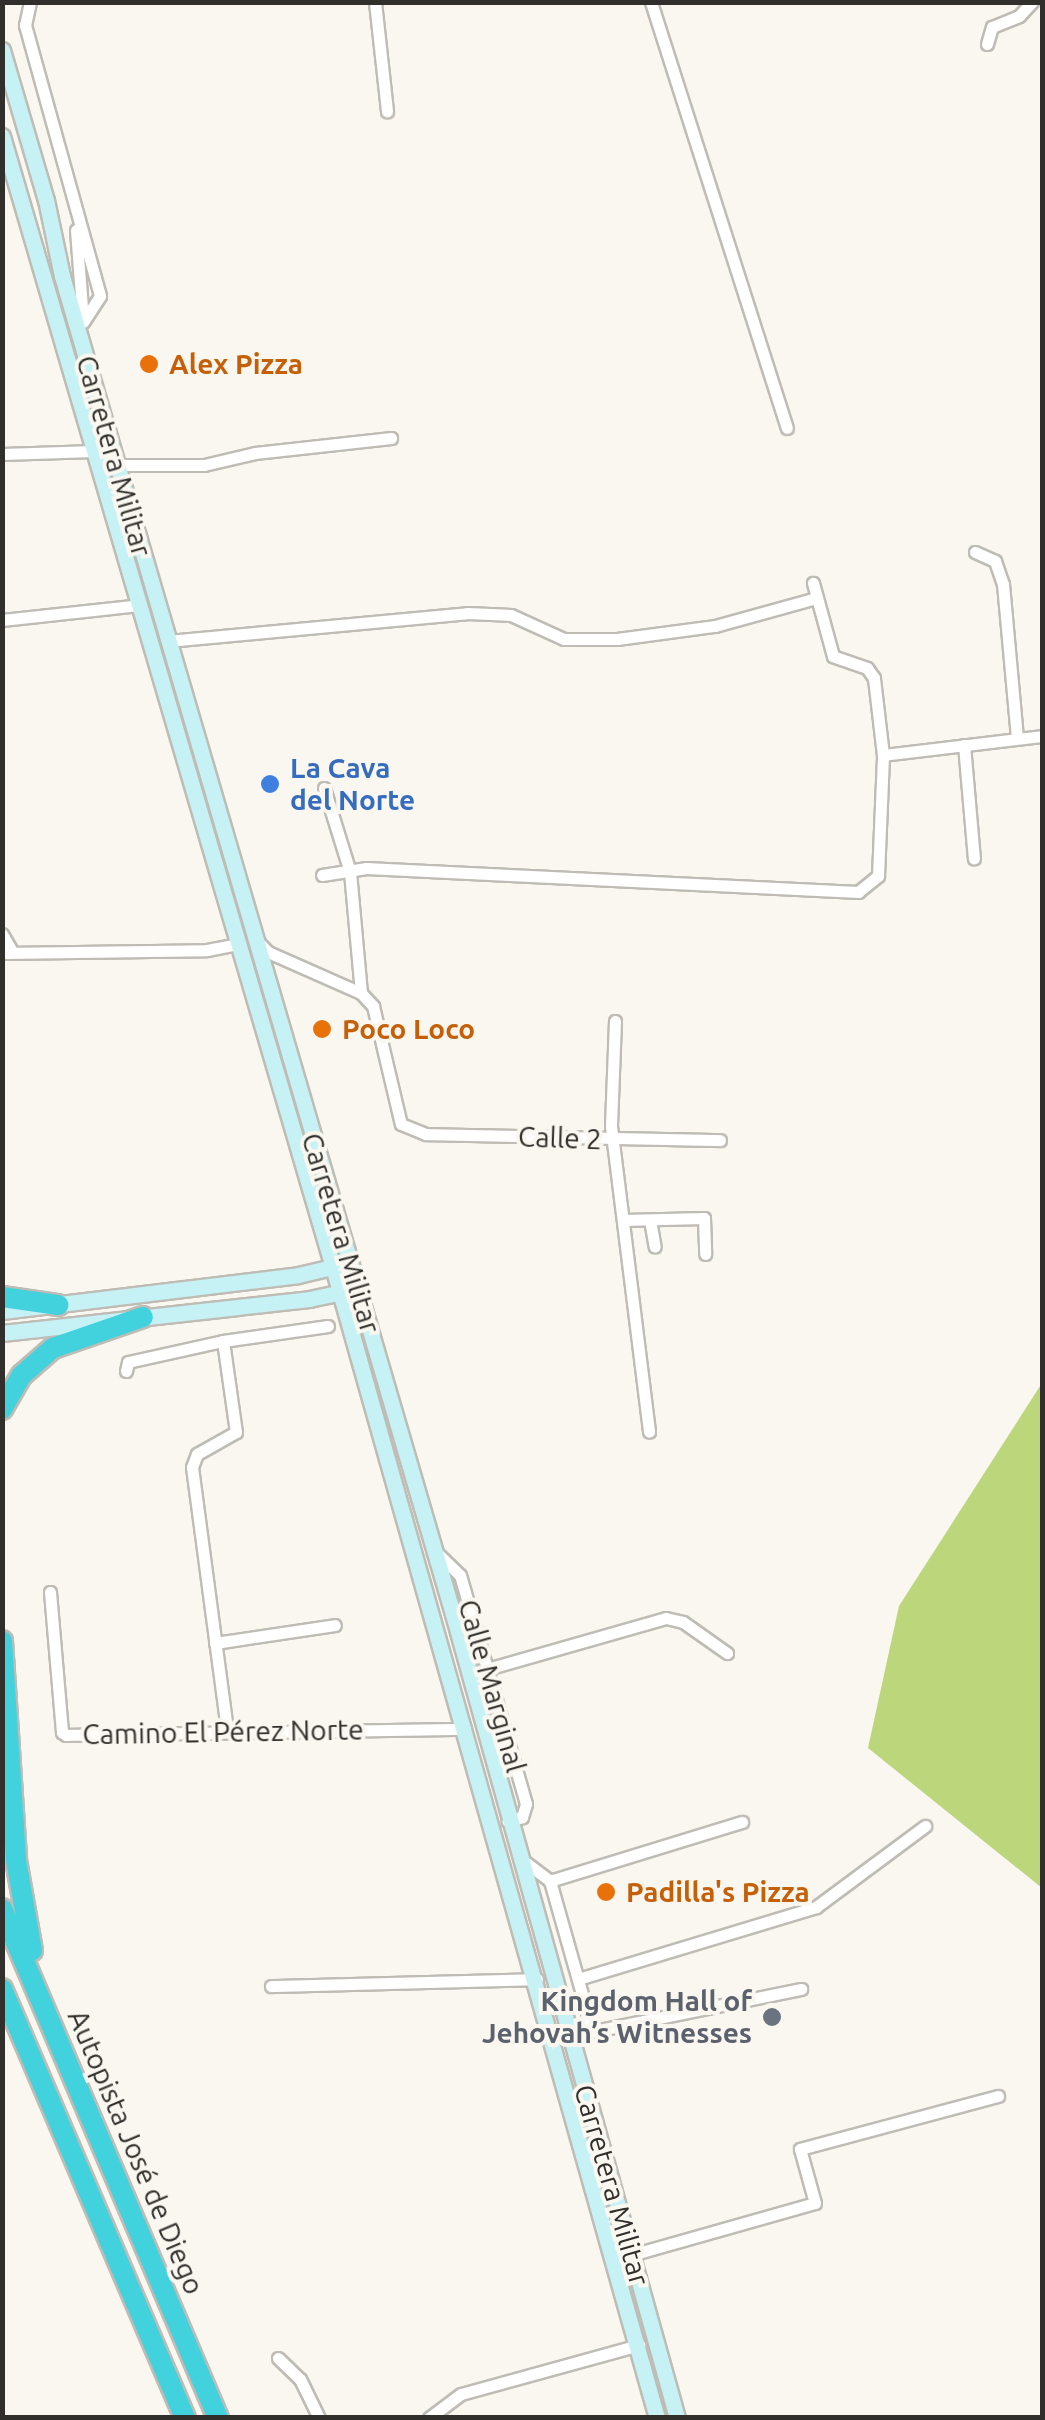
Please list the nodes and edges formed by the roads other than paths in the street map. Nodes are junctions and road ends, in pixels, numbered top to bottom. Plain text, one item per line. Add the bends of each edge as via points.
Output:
1 (30, 2) edge
2 (375, 2) edge
3 (651, 2) edge
4 (1038, 4) edge
5 (986, 44) dead end
6 (2, 50) edge
7 (387, 111) dead end
8 (2, 136) edge
9 (83, 350) junction
10 (786, 428) dead end
11 (391, 438) dead end
12 (94, 451) junction
13 (2, 454) edge
14 (116, 465) junction
15 (975, 552) dead end
16 (813, 583) dead end
17 (816, 598) junction
18 (140, 605) junction
19 (2, 620) edge
20 (168, 640) junction
21 (1042, 736) edge
22 (1017, 738) junction
23 (964, 745) junction
24 (883, 755) junction
25 (324, 788) dead end
26 (974, 859) dead end
27 (350, 872) junction
28 (322, 875) dead end
29 (2, 934) edge
30 (246, 940) junction
31 (7, 952) edge
32 (361, 992) junction
33 (615, 1021) dead end
34 (612, 1140) junction
35 (720, 1140) dead end
36 (623, 1220) junction
37 (650, 1220) junction
38 (656, 1246) dead end
39 (705, 1254) dead end
40 (350, 1262) junction
41 (332, 1266) junction
42 (358, 1288) junction
43 (339, 1292) junction
44 (2, 1297) edge
45 (58, 1305) junction
46 (2, 1311) edge
47 (143, 1317) junction
48 (328, 1326) dead end
49 (2, 1334) edge
50 (223, 1341) junction
51 (126, 1371) dead end
52 (2, 1408) edge
53 (649, 1432) dead end
54 (435, 1551) junction
55 (50, 1592) dead end
56 (335, 1625) dead end
57 (2, 1641) edge
58 (215, 1643) junction
59 (727, 1653) dead end
60 (487, 1669) junction
61 (465, 1729) junction
62 (226, 1732) junction
63 (508, 1822) junction
64 (742, 1822) dead end
65 (925, 1826) dead end
66 (518, 1857) junction
67 (550, 1881) junction
68 (2, 1908) edge
69 (536, 1979) junction
70 (578, 1979) junction
71 (271, 1986) dead end
72 (2, 1989) edge
73 (801, 1990) dead end
74 (2, 2009) edge
75 (46, 2011) junction
76 (592, 2029) junction
77 (22, 2036) junction
78 (570, 2036) junction
79 (998, 2096) dead end
80 (631, 2255) junction
81 (638, 2345) junction
82 (278, 2358) dead end
83 (185, 2418) edge
84 (218, 2418) edge
85 (319, 2418) edge
86 (428, 2418) edge
87 (657, 2418) edge
88 (677, 2418) edge

1 - 9 street via 25,25 71,187
2 - 7 street
3 - 10 street
4 - 5 street via 992,27
6 - 9 main road, Carretera Militar
8 - 12 main road, Carretera Militar
9 - 14 main road, Carretera Militar
11 - 14 street via 204,465
12 - 13 street
12 - 14 street
12 - 18 main road, Carretera Militar
14 - 20 main road, Carretera Militar
15 - 22 street via 995,561 1003,584
16 - 17 street
17 - 20 street via 715,626 617,639 564,640 510,614 467,613
17 - 24 street via 833,656 867,668 874,678
18 - 19 street
18 - 30 main road, Carretera Militar
20 - 30 main road, Carretera Militar
21 - 22 street
22 - 23 street
23 - 24 street
23 - 26 street
24 - 27 street via 878,876 858,892
25 - 27 street
27 - 28 street
27 - 32 street
29 - 31 street
30 - 31 street via 168,951
30 - 32 street
30 - 40 main road, Carretera Militar
30 - 41 main road, Carretera Militar
32 - 34 street, Calle 2 via 373,1006 401,1124 426,1134
33 - 34 street
34 - 35 street, Calle 2
34 - 36 street
36 - 37 street
36 - 53 street
37 - 38 street
37 - 39 street via 704,1218
40 - 41 main road
40 - 42 main road, Carretera Militar
41 - 43 main road, Carretera Militar
41 - 45 main road
42 - 43 main road
42 - 54 main road, Carretera Militar
43 - 47 main road
43 - 61 main road, Carretera Militar
44 - 45 highway
45 - 46 main road
47 - 49 main road
47 - 52 highway via 53,1348 22,1375
48 - 50 street
50 - 51 street via 128,1362
50 - 58 street via 236,1432 197,1454 192,1468
54 - 60 street, Calle Marginal via 460,1575
54 - 63 main road, Carretera Militar
55 - 62 street, Camino El Pérez Norte via 62,1732
56 - 58 street
57 - 75 highway via 20,1899
58 - 62 street
59 - 60 street via 666,1618
60 - 63 street, Calle Marginal via 526,1804 522,1817
61 - 62 street, Camino El Pérez Norte
61 - 69 main road, Carretera Militar
63 - 66 main road, Carretera Militar
64 - 67 street
65 - 70 street via 816,1907
66 - 67 street
66 - 78 main road, Carretera Militar
67 - 70 street
68 - 75 highway, Autopista José de Diego
69 - 71 street
69 - 81 main road, Carretera Militar
70 - 76 street
72 - 77 highway
73 - 76 street
74 - 77 highway
75 - 84 highway, Autopista José de Diego
76 - 78 street
77 - 83 highway
78 - 80 main road, Carretera Militar
79 - 80 street via 800,2149 815,2203
80 - 88 main road, Carretera Militar
81 - 86 street via 461,2394
81 - 87 main road, Carretera Militar
82 - 85 street via 300,2379

